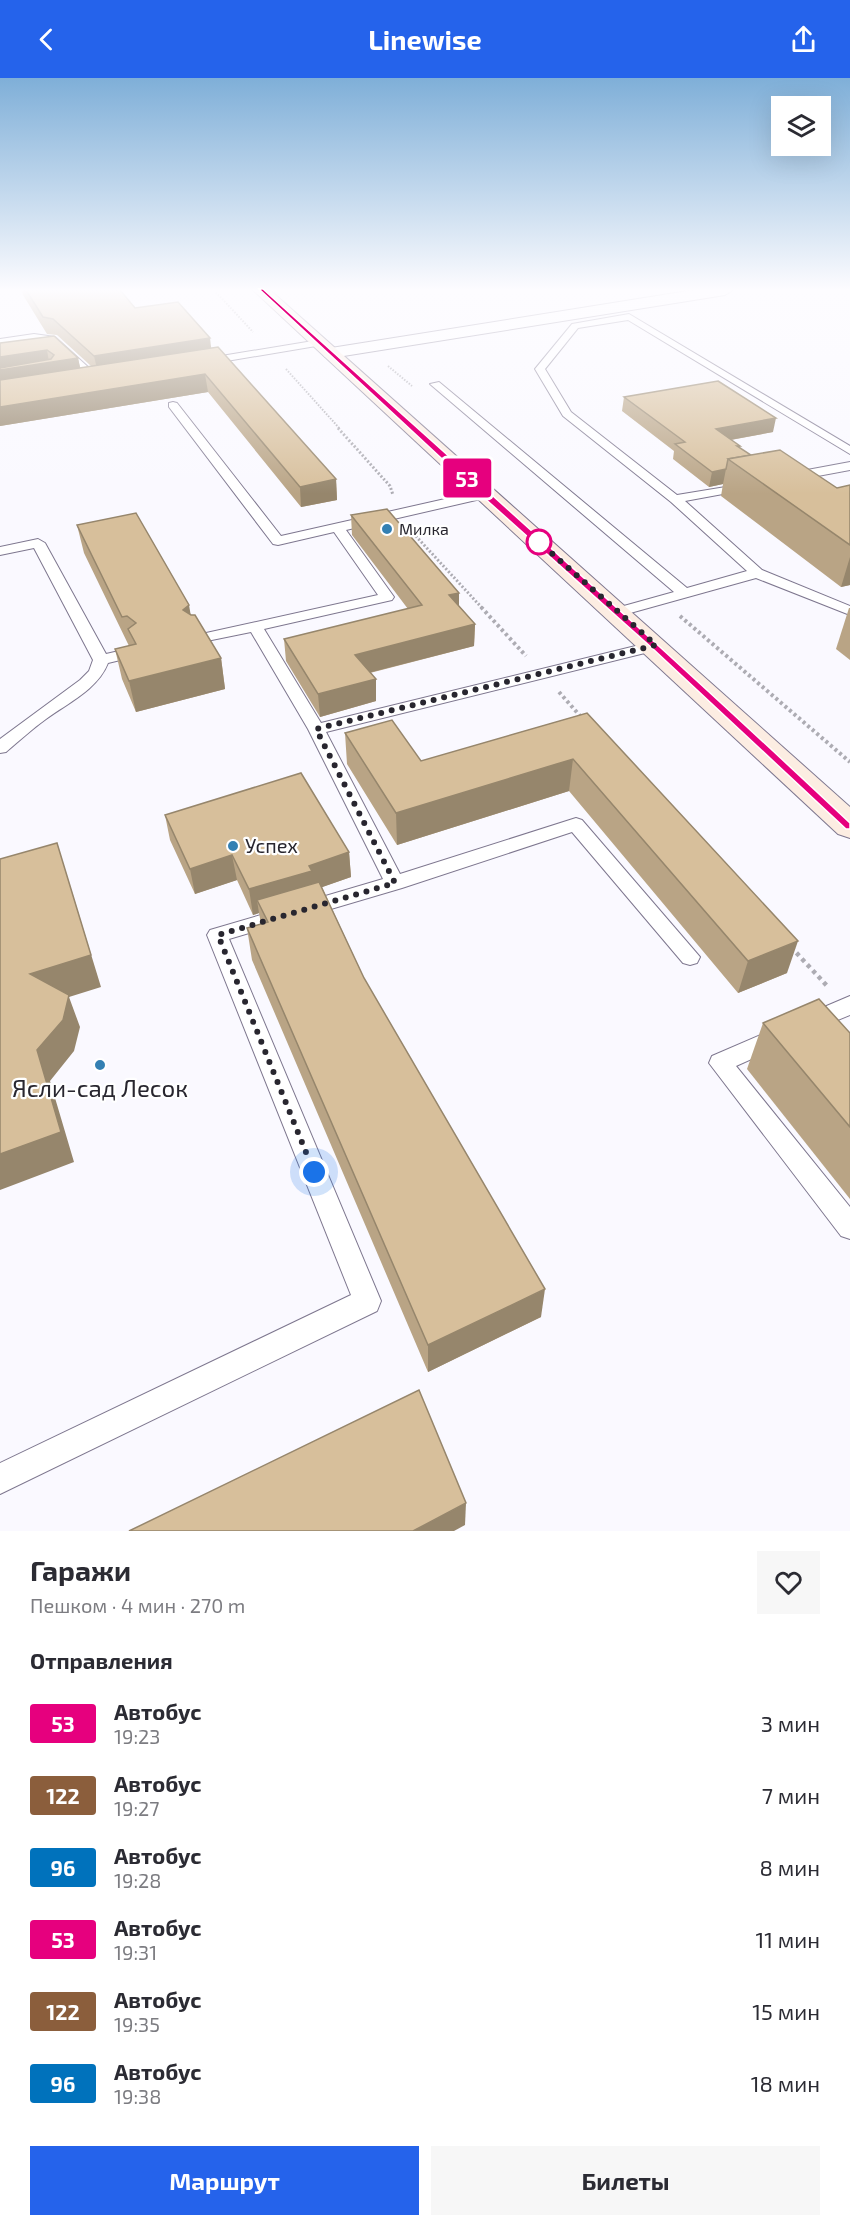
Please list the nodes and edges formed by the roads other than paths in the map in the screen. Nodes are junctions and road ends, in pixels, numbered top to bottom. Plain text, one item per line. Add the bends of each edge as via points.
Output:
1 (70, 358) edge
2 (227, 358) edge
3 (336, 358) edge
4 (549, 358) edge
5 (696, 358) edge
6 (188, 364) edge
7 (106, 377) edge
8 (435, 384) dead end
9 (173, 405) dead end
10 (850, 451) edge
11 (850, 466) edge
12 (780, 479) edge
13 (756, 484) edge
14 (484, 494) junction
15 (675, 499) junction
16 (338, 528) junction
17 (0, 551) edge
18 (757, 573) junction
19 (684, 593) junction
20 (850, 611) edge
21 (618, 612) junction
22 (255, 627) junction
23 (197, 639) edge
24 (656, 645) junction
25 (132, 653) edge
26 (101, 660) junction
27 (316, 729) junction
28 (0, 748) edge
29 (850, 826) edge
30 (395, 883) junction
31 (690, 957) dead end
32 (848, 1006) edge
33 (850, 1227) edge
34 (0, 1479) edge

1 - 7 lane via 90,380
2 - 6 lane
3 - 14 main road
4 - 15 lane via 540,369 567,414
5 - 10 lane
8 - 19 lane
9 - 16 lane via 278,541
11 - 12 lane
13 - 15 lane
14 - 16 lane
14 - 21 main road
15 - 18 lane
16 - 22 lane via 387,597
17 - 26 lane via 38,543
18 - 19 lane
18 - 20 lane
19 - 21 lane
21 - 24 main road
22 - 23 lane
22 - 27 lane
24 - 27 lane
24 - 29 main road
25 - 26 lane
26 - 28 lane via 86,683
27 - 30 lane
30 - 31 lane via 576,824
30 - 34 lane via 218,935 367,1301
32 - 33 lane via 720,1063

